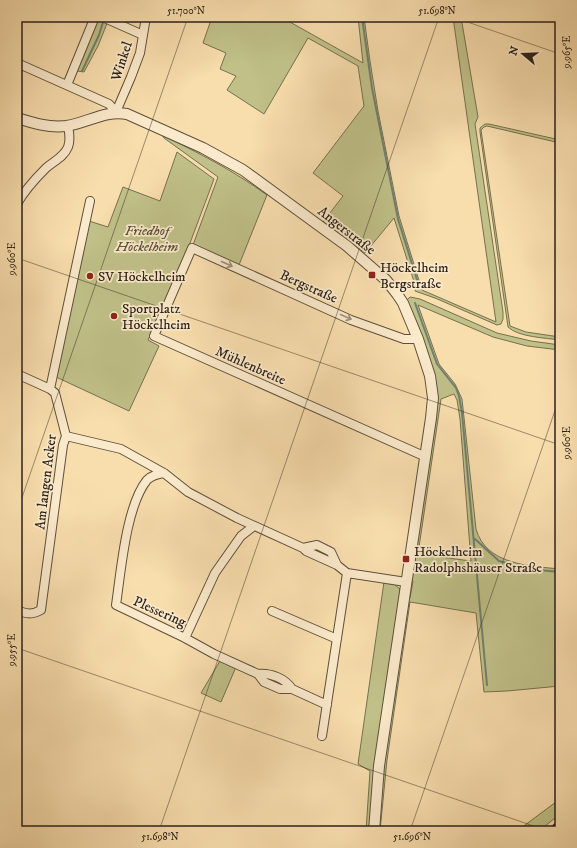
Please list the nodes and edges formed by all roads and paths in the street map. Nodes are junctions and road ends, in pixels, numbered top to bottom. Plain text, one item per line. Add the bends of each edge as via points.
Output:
1 (88, 17) edge
2 (146, 17) edge
3 (107, 20) dead end
4 (143, 35) junction
5 (17, 63) edge
6 (67, 85) junction
7 (116, 112) junction
8 (17, 118) edge
9 (68, 125) junction
10 (90, 201) dead end
11 (17, 204) edge
12 (192, 248) joint
13 (418, 339) junction
14 (17, 374) edge
15 (50, 389) junction
16 (66, 436) junction
17 (426, 457) junction
18 (145, 462) junction
19 (164, 473) junction
20 (148, 480) junction
21 (237, 518) junction
22 (254, 526) junction
23 (241, 536) junction
24 (347, 573) junction
25 (406, 582) junction
26 (17, 610) edge
27 (272, 611) dead end
28 (185, 638) junction
29 (337, 639) junction
30 (327, 705) junction
31 (322, 736) dead end
32 (374, 831) edge

1 - 6 street via 94,20
2 - 4 street, Winkel
3 - 4 street
4 - 7 street, Winkel via 132,77
5 - 6 street
6 - 7 street via 109,104
7 - 9 street
7 - 13 street, Angerstraße via 127,114 203,148 243,170 347,246 386,280 397,294
8 - 9 street via 54,127
9 - 11 street via 69,141 65,151 31,183
10 - 15 street
12 -> 13 street, Bergstraße via 351,320 404,339
12 - 17 street, Mühlenbreite via 154,336
13 - 17 street, Angerstraße via 430,376 433,398
14 - 15 street
15 - 16 street, Am langen Acker via 55,393
16 - 18 street via 120,449
16 - 26 street, Am langen Acker via 41,610 35,614 25,614
17 - 25 street, Angerstraße
18 - 19 street
18 - 20 street
19 - 20 street via 155,474
19 - 21 street via 188,492
20 - 28 street, Plessering via 135,502 126,538 116,605
21 - 22 street
21 - 23 street
22 - 23 street, Plessering
22 - 24 street via 303,548 317,546 331,552 337,565
23 - 28 street, Plessering via 215,573
24 - 25 street
24 - 29 street
25 - 32 street, Angerstraße via 379,766
27 - 29 street
28 - 30 street via 258,674 264,682 280,689 292,689
29 - 30 street
30 - 31 street

